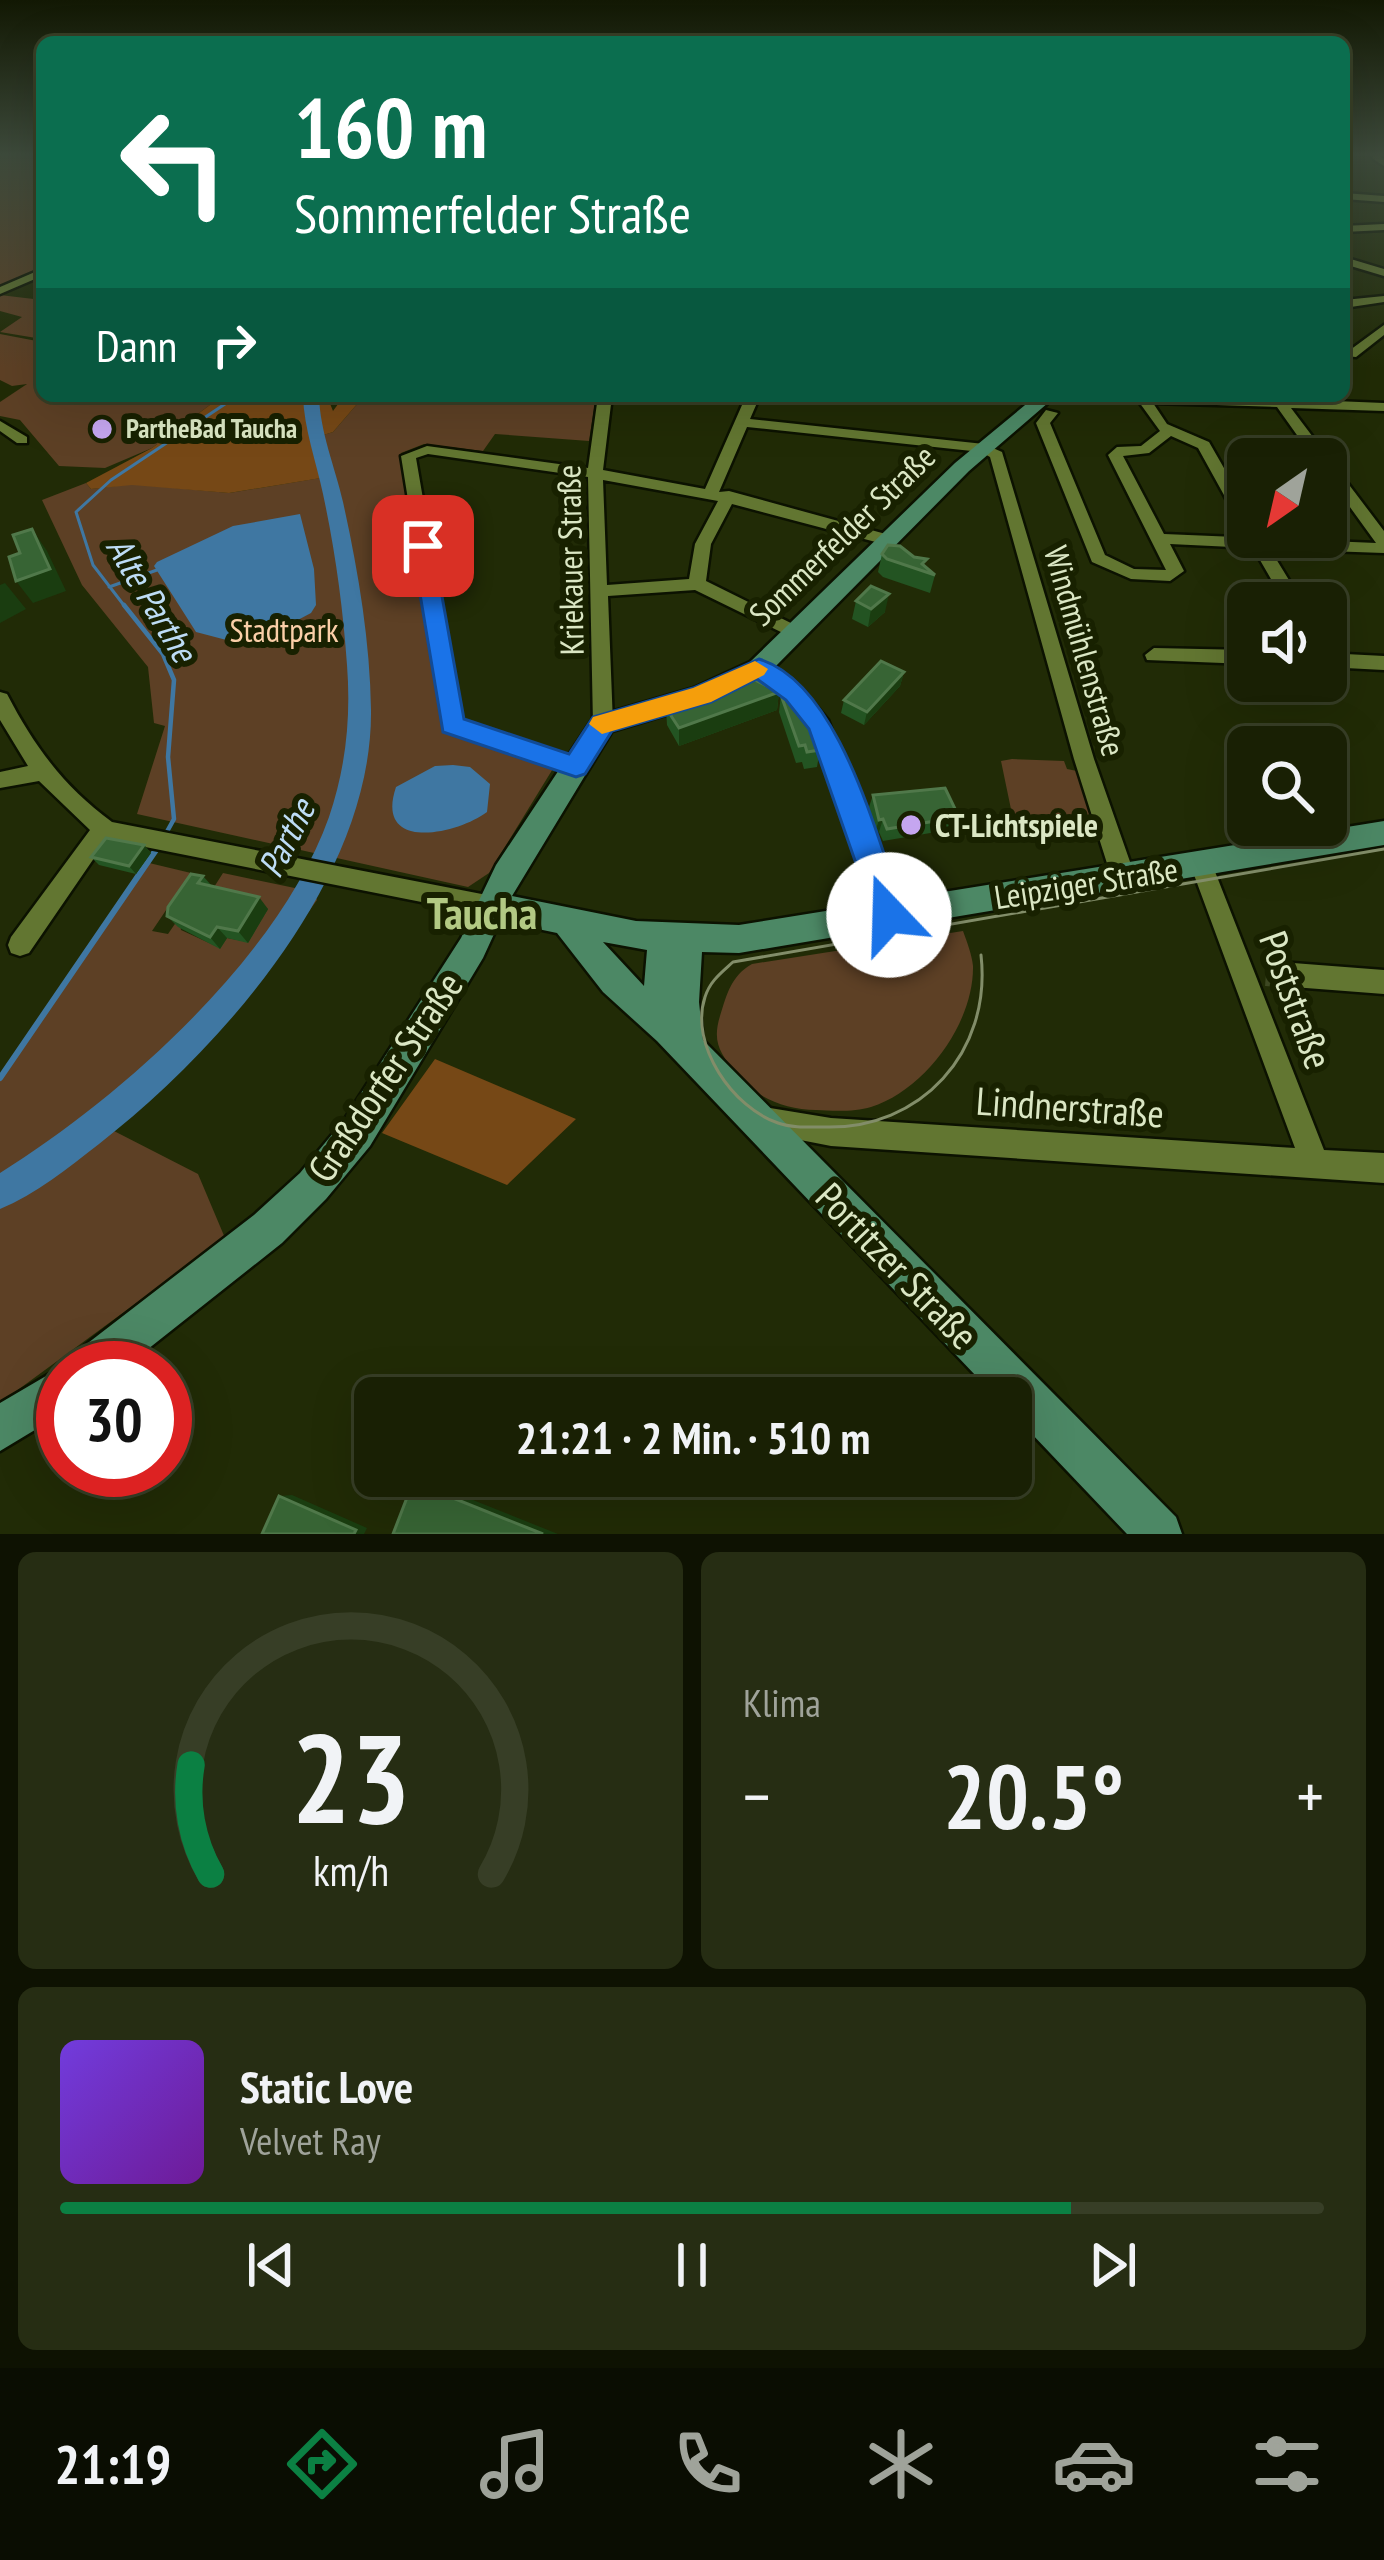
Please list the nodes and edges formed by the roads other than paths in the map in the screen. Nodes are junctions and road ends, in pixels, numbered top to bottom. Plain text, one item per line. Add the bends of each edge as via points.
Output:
1 (1384, 227) edge
2 (1350, 229) edge
3 (1350, 262) edge
4 (1384, 273) edge
5 (36, 275) edge
6 (1350, 289) edge
7 (0, 290) edge
8 (1360, 298) junction
9 (1384, 299) edge
10 (1350, 302) edge
11 (1384, 329) edge
12 (1350, 354) edge
13 (1350, 396) edge
14 (1384, 397) edge
15 (604, 402) edge
16 (750, 402) edge
17 (1048, 402) edge
18 (1146, 402) edge
19 (1280, 402) edge
20 (1308, 402) edge
21 (1384, 407) edge
22 (741, 422) junction
23 (0, 425) edge
24 (1169, 431) junction
25 (1307, 438) edge
26 (22, 440) dead end
27 (984, 448) junction
28 (595, 470) junction
29 (1227, 486) edge
30 (1347, 493) edge
31 (720, 494) junction
32 (1158, 539) junction
33 (887, 540) junction
34 (1227, 540) edge
35 (1347, 544) edge
36 (1384, 545) edge
37 (697, 584) junction
38 (598, 591) junction
39 (795, 632) junction
40 (1154, 655) dead end
41 (1227, 657) edge
42 (1347, 661) edge
43 (1384, 664) edge
44 (759, 668) junction
45 (0, 700) edge
46 (603, 724) junction
47 (576, 766) junction
48 (41, 772) junction
49 (0, 780) edge
50 (106, 830) junction
51 (1384, 833) edge
52 (1201, 864) junction
53 (1123, 876) junction
54 (492, 906) junction
55 (889, 915) junction
56 (566, 921) junction
57 (675, 939) junction
58 (20, 945) dead end
59 (1293, 975) tunnel mouth
60 (1384, 982) edge
61 (678, 1038) junction
62 (752, 1117) junction
63 (1315, 1163) junction
64 (1384, 1168) edge
65 (125, 1341) edge
66 (36, 1406) edge
67 (0, 1429) edge
68 (1159, 1534) edge

1 - 2 street
3 - 4 street
5 - 7 street
6 - 8 street
8 - 9 street
8 - 10 street
11 - 12 street
13 - 14 street
15 - 28 street, Kriekauer Straße
16 - 22 street
17 - 27 main road, Sommerfelder Straße
17 - 32 street via 1042,422 1095,554 1130,574 1173,575
18 - 24 street
19 - 25 street
20 - 21 street
22 - 27 street
22 - 31 street
23 - 26 street
24 - 29 street via 1204,445
24 - 32 street via 1144,450 1115,456
27 - 33 main road, Sommerfelder Straße
27 - 53 street, Windmühlenstraße via 997,455
28 - 31 street
28 - 38 street, Kriekauer Straße
28 - 47 street via 427,450 408,456 452,725
30 - 36 street
31 - 33 street
31 - 37 street
32 - 34 street
33 - 39 main road, Sommerfelder Straße
35 - 36 street
37 - 38 street
37 - 39 street
38 - 46 street, Kriekauer Straße
39 - 44 main road, Sommerfelder Straße
40 - 41 street
42 - 43 street
44 - 46 main road, Sommerfelder Straße via 702,695
44 - 55 street via 821,725
45 - 48 street, Leipziger Straße
46 - 47 main road
47 - 54 main road
48 - 49 street
48 - 50 street, Leipziger Straße
50 - 54 street, Leipziger Straße
50 - 58 street
51 - 52 main road, Leipziger Straße
52 - 53 main road, Leipziger Straße
52 - 63 street, Poststraße via 1255,972
53 - 55 main road, Leipziger Straße
54 - 56 main road, Leipziger Straße
54 - 65 main road, Graßdorfer Straße via 382,1096 313,1186
55 - 57 main road, Leipziger Straße via 739,939
56 - 57 main road, Leipziger Straße
56 - 61 main road, Portitzer Straße via 615,981
57 - 61 main road
59 - 60 street
61 - 62 main road, Portitzer Straße
62 - 63 street, Lindnerstraße via 831,1132
62 - 68 main road, Portitzer Straße
63 - 64 street, Lindnerstraße
66 - 67 main road

